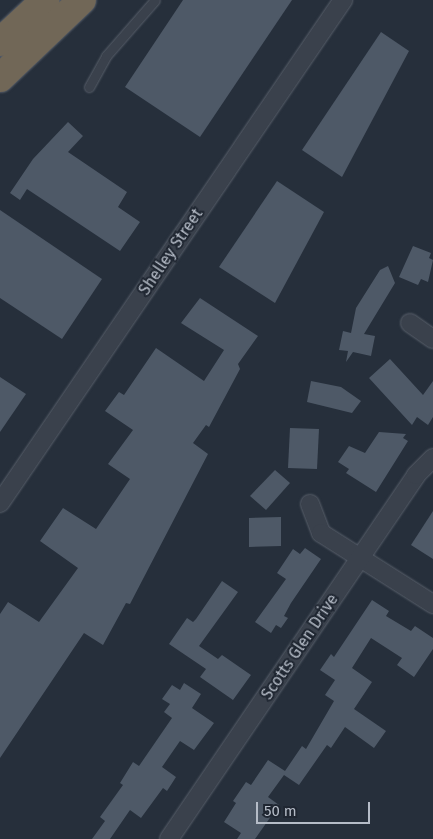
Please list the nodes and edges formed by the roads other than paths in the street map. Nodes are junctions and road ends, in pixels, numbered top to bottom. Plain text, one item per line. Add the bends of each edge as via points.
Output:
1 (45, 0) edge
2 (82, 0) edge
3 (155, 0) edge
4 (343, 0) edge
5 (0, 42) edge
6 (0, 78) edge
7 (90, 86) dead end
8 (410, 323) dead end
9 (433, 339) edge
10 (433, 458) edge
11 (0, 504) edge
12 (310, 504) dead end
13 (361, 557) junction
14 (433, 604) edge
15 (169, 839) edge

1 - 5 highway
2 - 6 highway
3 - 7 lane via 106,56
4 - 11 street, Shelley Street
8 - 9 street
10 - 13 street, Scotts Glen Drive via 416,475
12 - 13 street via 321,533
13 - 14 street
13 - 15 street, Scotts Glen Drive

